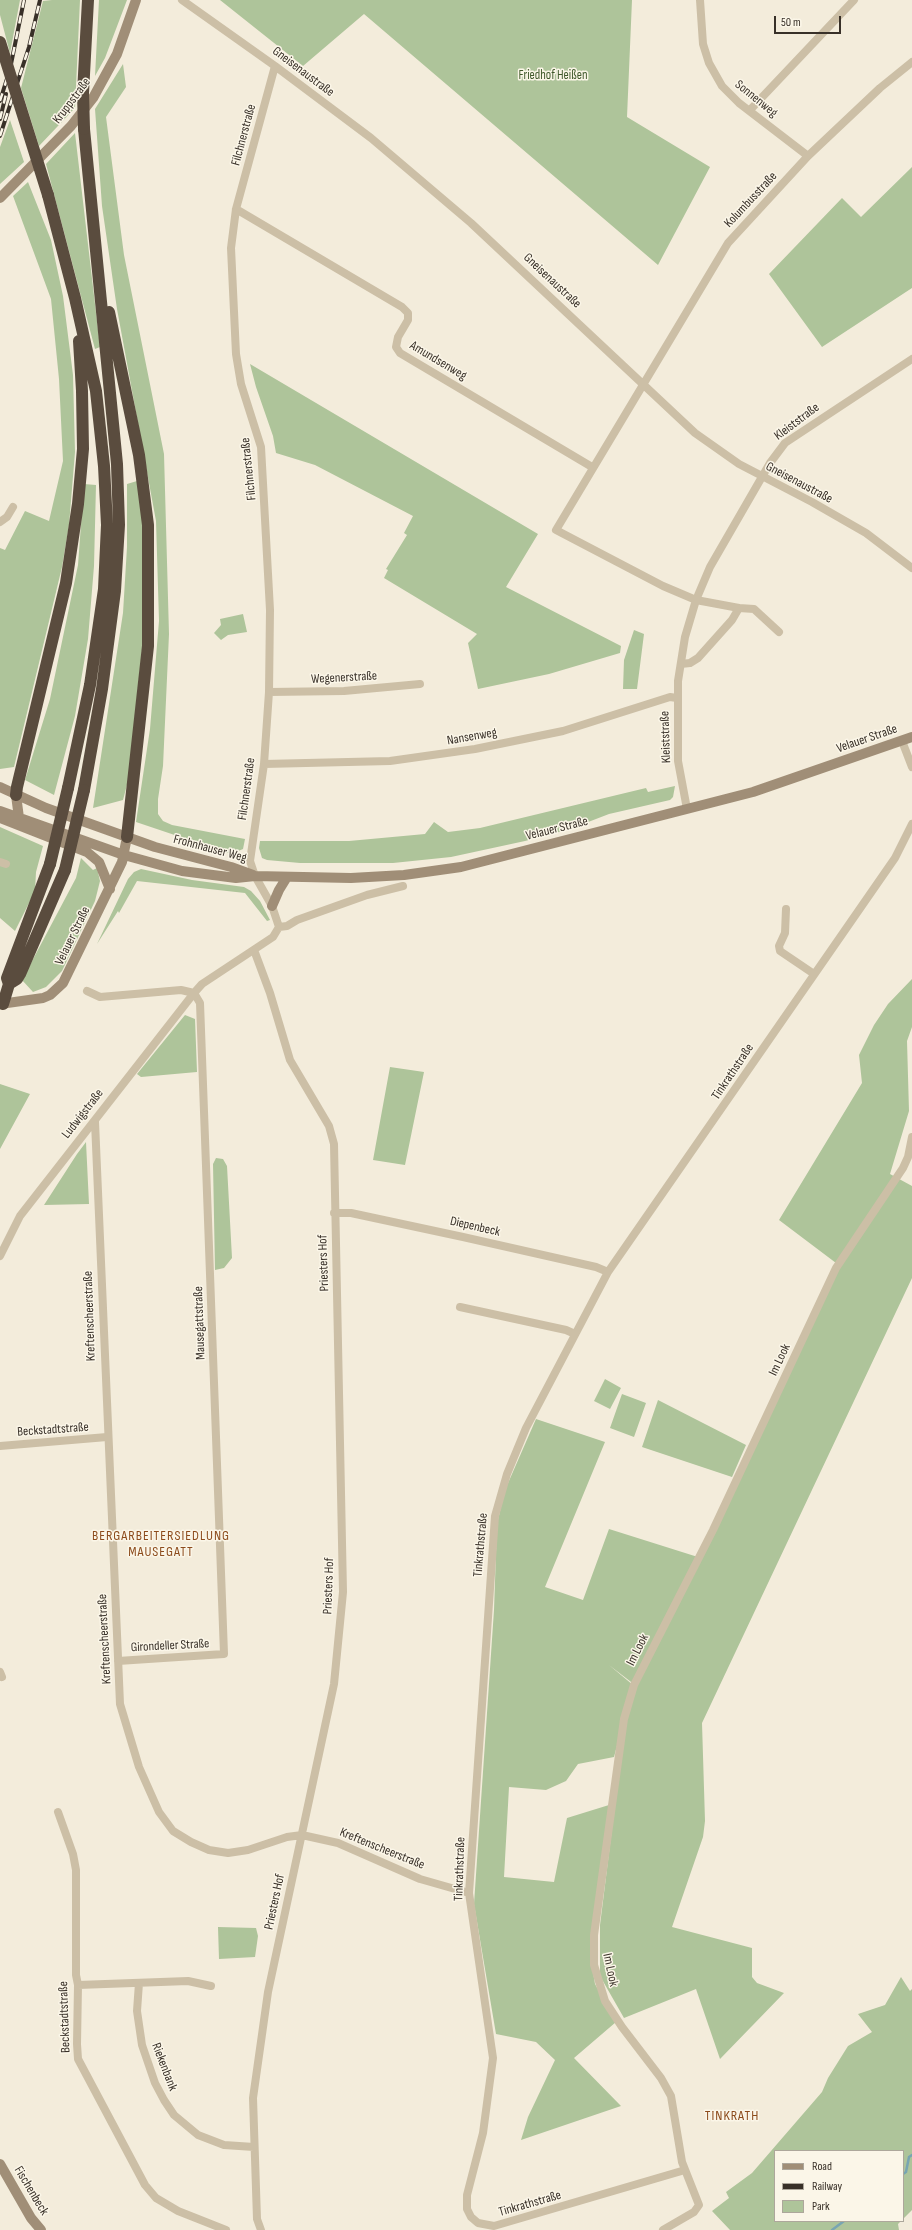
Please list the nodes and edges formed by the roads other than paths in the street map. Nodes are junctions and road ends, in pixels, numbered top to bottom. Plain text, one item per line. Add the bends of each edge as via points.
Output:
1 (88, 0) edge
2 (136, 0) edge
3 (182, 0) edge
4 (700, 0) edge
5 (854, 0) edge
6 (0, 42) edge
7 (912, 62) edge
8 (275, 66) junction
9 (750, 110) junction
10 (808, 156) junction
11 (0, 198) edge
12 (236, 209) junction
13 (95, 242) junction
14 (75, 298) junction
15 (912, 359) edge
16 (643, 384) junction
17 (592, 467) junction
18 (762, 477) junction
19 (13, 507) dead end
20 (0, 522) edge
21 (912, 568) edge
22 (696, 600) junction
23 (738, 608) junction
24 (779, 632) dead end
25 (681, 664) junction
26 (420, 684) dead end
27 (269, 692) junction
28 (677, 698) junction
29 (912, 738) edge
30 (902, 742) junction
31 (264, 764) junction
32 (912, 767) edge
33 (0, 787) edge
34 (16, 795) junction
35 (686, 809) junction
36 (0, 810) edge
37 (0, 818) edge
38 (19, 818) junction
39 (912, 824) edge
40 (127, 836) junction
41 (124, 856) junction
42 (254, 876) junction
43 (287, 877) junction
44 (403, 886) dead end
45 (110, 888) junction
46 (272, 906) junction
47 (786, 909) dead end
48 (279, 927) junction
49 (254, 950) junction
50 (814, 974) junction
51 (9, 984) junction
52 (87, 991) dead end
53 (194, 993) junction
54 (1, 1004) edge
55 (95, 1122) junction
56 (912, 1137) edge
57 (334, 1213) junction
58 (0, 1256) edge
59 (608, 1272) junction
60 (460, 1307) dead end
61 (576, 1334) junction
62 (107, 1437) junction
63 (0, 1446) edge
64 (224, 1654) joint
65 (118, 1660) junction
66 (58, 1812) dead end
67 (302, 1835) junction
68 (469, 1893) junction
69 (139, 1983) junction
70 (78, 1985) junction
71 (211, 1986) dead end
72 (254, 2147) junction
73 (0, 2164) edge
74 (685, 2170) junction
75 (41, 2230) edge
76 (226, 2230) edge
77 (261, 2230) edge
78 (663, 2230) edge

1 - 13 highway, bridge via 83,93 84,129
2 - 11 main road, Kruppstraße via 118,54 93,98 61,137
3 - 8 street, Gneisenaustraße
4 - 9 street, Sonnenweg via 703,44 709,63 728,94
5 - 9 street
6 - 14 highway, bridge via 48,195
7 - 10 street, Kolumbusstraße via 880,88
8 - 12 street, Filchnerstraße
8 - 16 street, Gneisenaustraße via 371,138 471,223
9 - 10 street, Sonnenweg
10 - 16 street, Kolumbusstraße via 728,243
12 - 17 street, Amundsenweg via 402,307 408,313 408,320 398,337 396,346 400,353
12 - 27 street, Filchnerstraße via 231,248 236,354 241,384 261,447 270,610
13 - 40 highway via 139,455 148,525 148,646
13 - 51 highway, bridge via 117,464 119,525 115,590 102,689 84,790 66,870 20,974
14 - 34 highway via 82,391 83,449 78,504 66,584
14 - 51 highway, bridge via 96,390 104,466 107,525 103,596 90,685 50,864 7,978
15 - 18 street, Kleiststraße via 785,443
16 - 17 street
16 - 18 street, Gneisenaustraße via 695,433
17 - 22 street via 556,530 663,586
18 - 21 street, Gneisenaustraße via 866,533
18 - 22 street, Kleiststraße via 710,567
19 - 20 street via 8,517
22 - 23 street
22 - 25 street, Kleiststraße via 685,638
23 - 24 street via 754,610
23 - 25 street via 732,620 698,658
25 - 28 street, Kleiststraße
26 - 27 street, Wegenerstraße
27 - 31 street, Filchnerstraße
28 - 31 street, Nansenweg via 670,697 563,731 475,749 390,761
28 - 35 street, Kleiststraße via 678,761
29 - 30 main road, Velauer Straße
30 - 32 street
30 - 35 main road, Velauer Straße via 753,792
31 - 42 street, Filchnerstraße via 250,854
33 - 34 main road, Frohnhauser Weg
34 - 38 main road
34 - 40 main road, Frohnhauser Weg
35 - 43 main road, Velauer Straße via 462,867 404,875 351,878
36 - 38 main road, Frohnhauser Weg
37 - 45 main road via 87,852 99,862
38 - 41 main road, Frohnhauser Weg
39 - 50 street, Tinkrathstraße via 895,858
40 - 41 main road, Velauer Straße
40 - 42 main road, Frohnhauser Weg via 163,850 231,867
41 - 42 main road, Frohnhauser Weg via 182,870 236,878
41 - 45 main road, Velauer Straße
42 - 43 main road, Velauer Straße
42 - 46 street
43 - 46 main road via 278,890
44 - 48 street via 367,895
45 - 54 main road, Velauer Straße via 64,983 43,998
46 - 48 street
47 - 50 street via 785,933 779,946 780,951
48 - 49 street via 274,936
49 - 53 street via 202,984
49 - 57 street, Priesters Hof via 290,1060 329,1126 334,1144
50 - 59 street, Tinkrathstraße
51 - 54 highway
52 - 53 street via 100,997 181,990
53 - 55 street, Ludwigstraße via 97,1116
53 - 64 street, Mausegattstraße via 200,1003
55 - 58 street, Ludwigstraße via 83,1133 20,1216
55 - 62 street, Kreftenscheerstraße
56 - 74 street, Im Look via 908,1158 903,1168 836,1268 713,1530 634,1685 624,1719 594,1935 594,1965 605,2001 668,2088
57 - 59 street, Diepenbeck via 351,1213 463,1237 596,1267
57 - 67 street, Priesters Hof via 343,1592 334,1684
59 - 61 street, Tinkrathstraße
60 - 61 street
61 - 68 street, Tinkrathstraße via 526,1428 507,1474 495,1516
62 - 63 street, Beckstadtstraße
62 - 65 street, Kreftenscheerstraße
64 - 65 street, Girondeller Straße
65 - 67 street, Kreftenscheerstraße via 120,1704 129,1738 139,1768 159,1812 173,1831 209,1850 228,1853
66 - 70 street, Beckstadtstraße via 76,1870
67 - 68 street, Kreftenscheerstraße via 338,1842 420,1879
67 - 72 street, Priesters Hof via 262,2028 253,2098
68 - 74 street, Tinkrathstraße via 493,2058 483,2133 466,2199 471,2217 483,2225 498,2225
69 - 70 street
69 - 71 street via 188,1981
69 - 72 street, Riekenbank via 137,2011 142,2045 155,2083 174,2115 198,2135 224,2144
70 - 76 street, Beckstadtstraße via 78,2058 146,2185 156,2198 165,2204
72 - 77 street, Priesters Hof via 257,2219
73 - 75 main road, Fischenbeck via 31,2218
74 - 78 street, Im Look via 699,2205 694,2212

